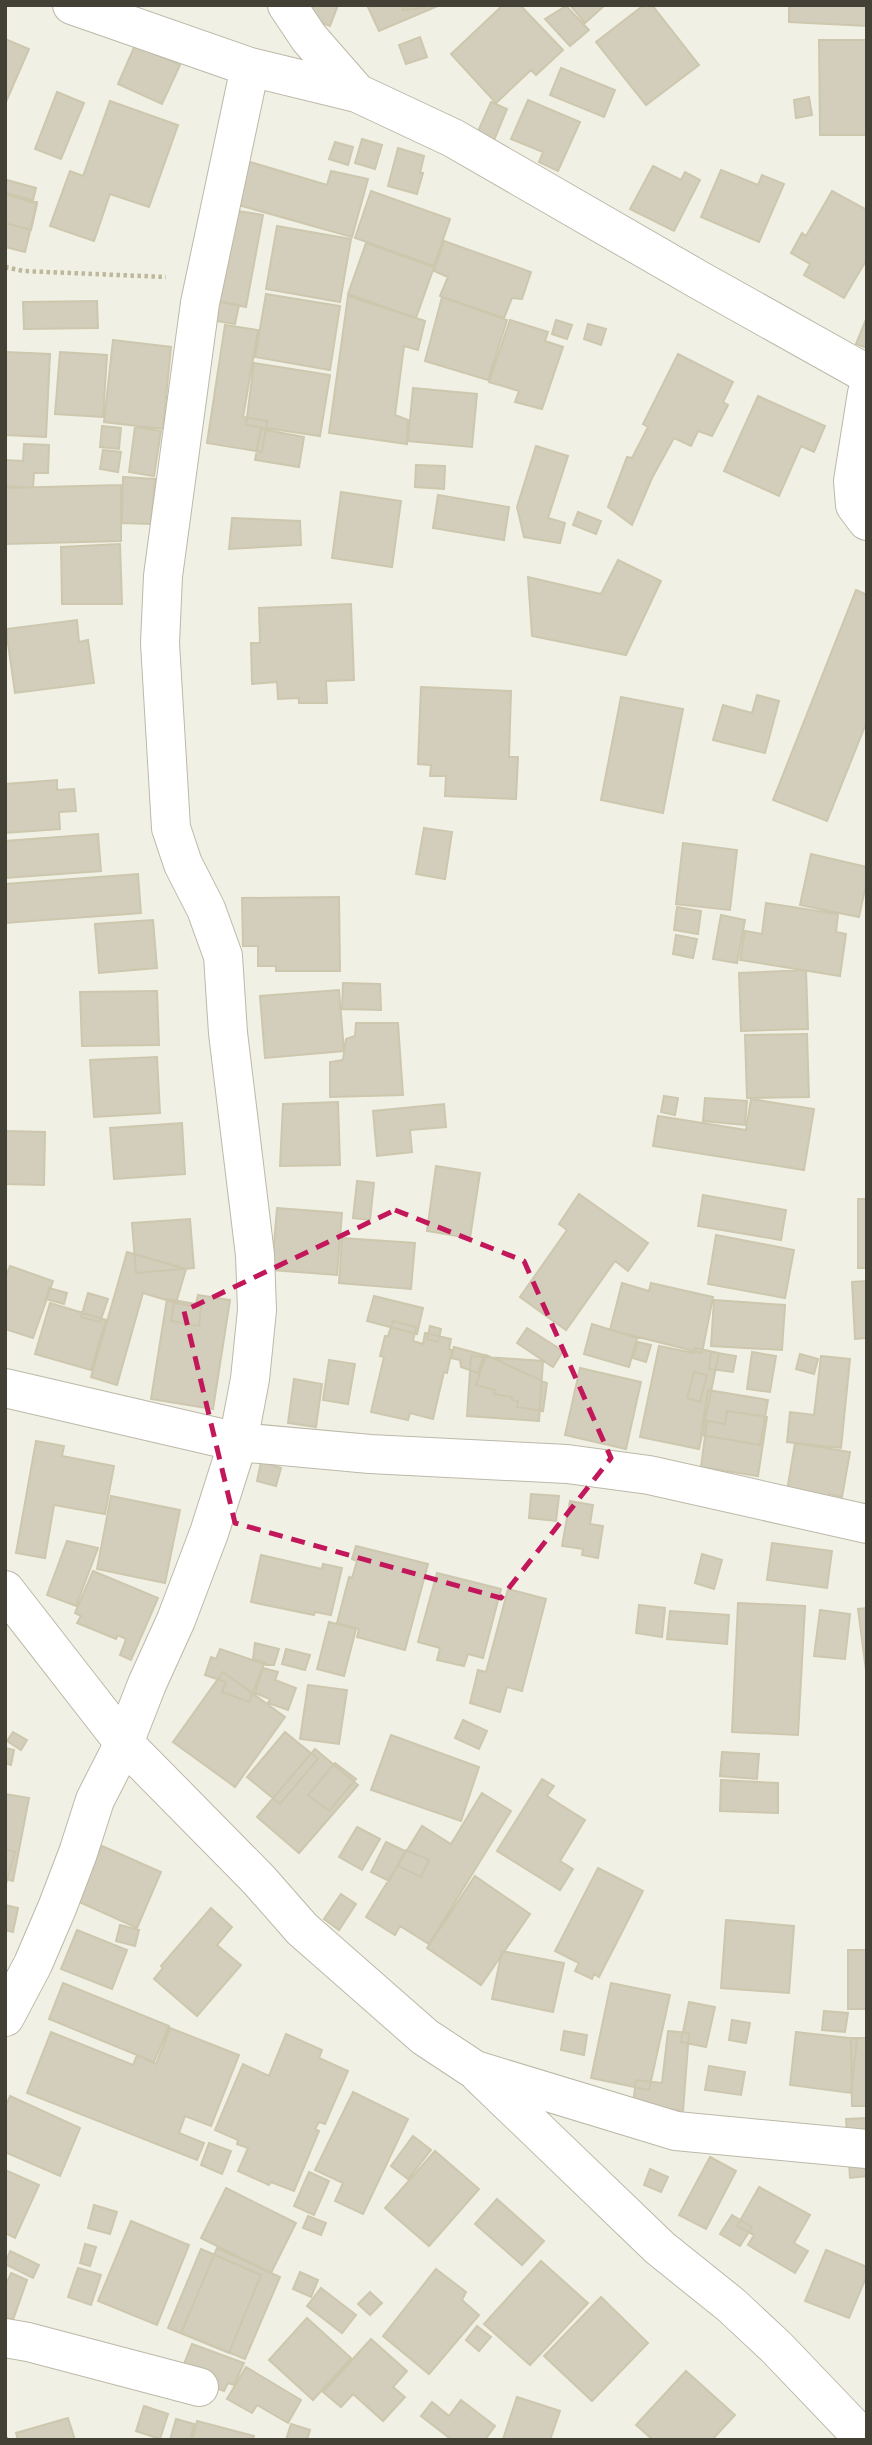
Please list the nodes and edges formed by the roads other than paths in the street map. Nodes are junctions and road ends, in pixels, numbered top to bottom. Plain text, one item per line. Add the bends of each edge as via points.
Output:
1 (72, 5) edge
2 (287, 5) edge
3 (250, 67) junction
4 (357, 93) junction
5 (867, 374) edge
6 (867, 393) edge
7 (867, 521) edge
8 (5, 1388) edge
9 (238, 1441) junction
10 (867, 1524) edge
11 (5, 1590) edge
12 (124, 1743) junction
13 (5, 2017) edge
14 (475, 2070) junction
15 (867, 2149) edge
16 (5, 2338) edge
17 (199, 2387) dead end
18 (864, 2440) edge

1 - 3 street
2 - 4 street
3 - 4 street
3 - 9 street via 205,279 163,576 160,643 171,828 223,957 255,1255 257,1310
4 - 5 street via 453,138
6 - 7 street via 853,481 855,505
8 - 9 street
9 - 10 street via 370,1454 567,1464 649,1475
9 - 12 street via 177,1620
11 - 12 street
12 - 13 street via 95,1800 33,1964
12 - 14 street via 302,1929 425,2037
14 - 15 street via 676,2131
14 - 18 street via 660,2248 777,2348
16 - 17 street

